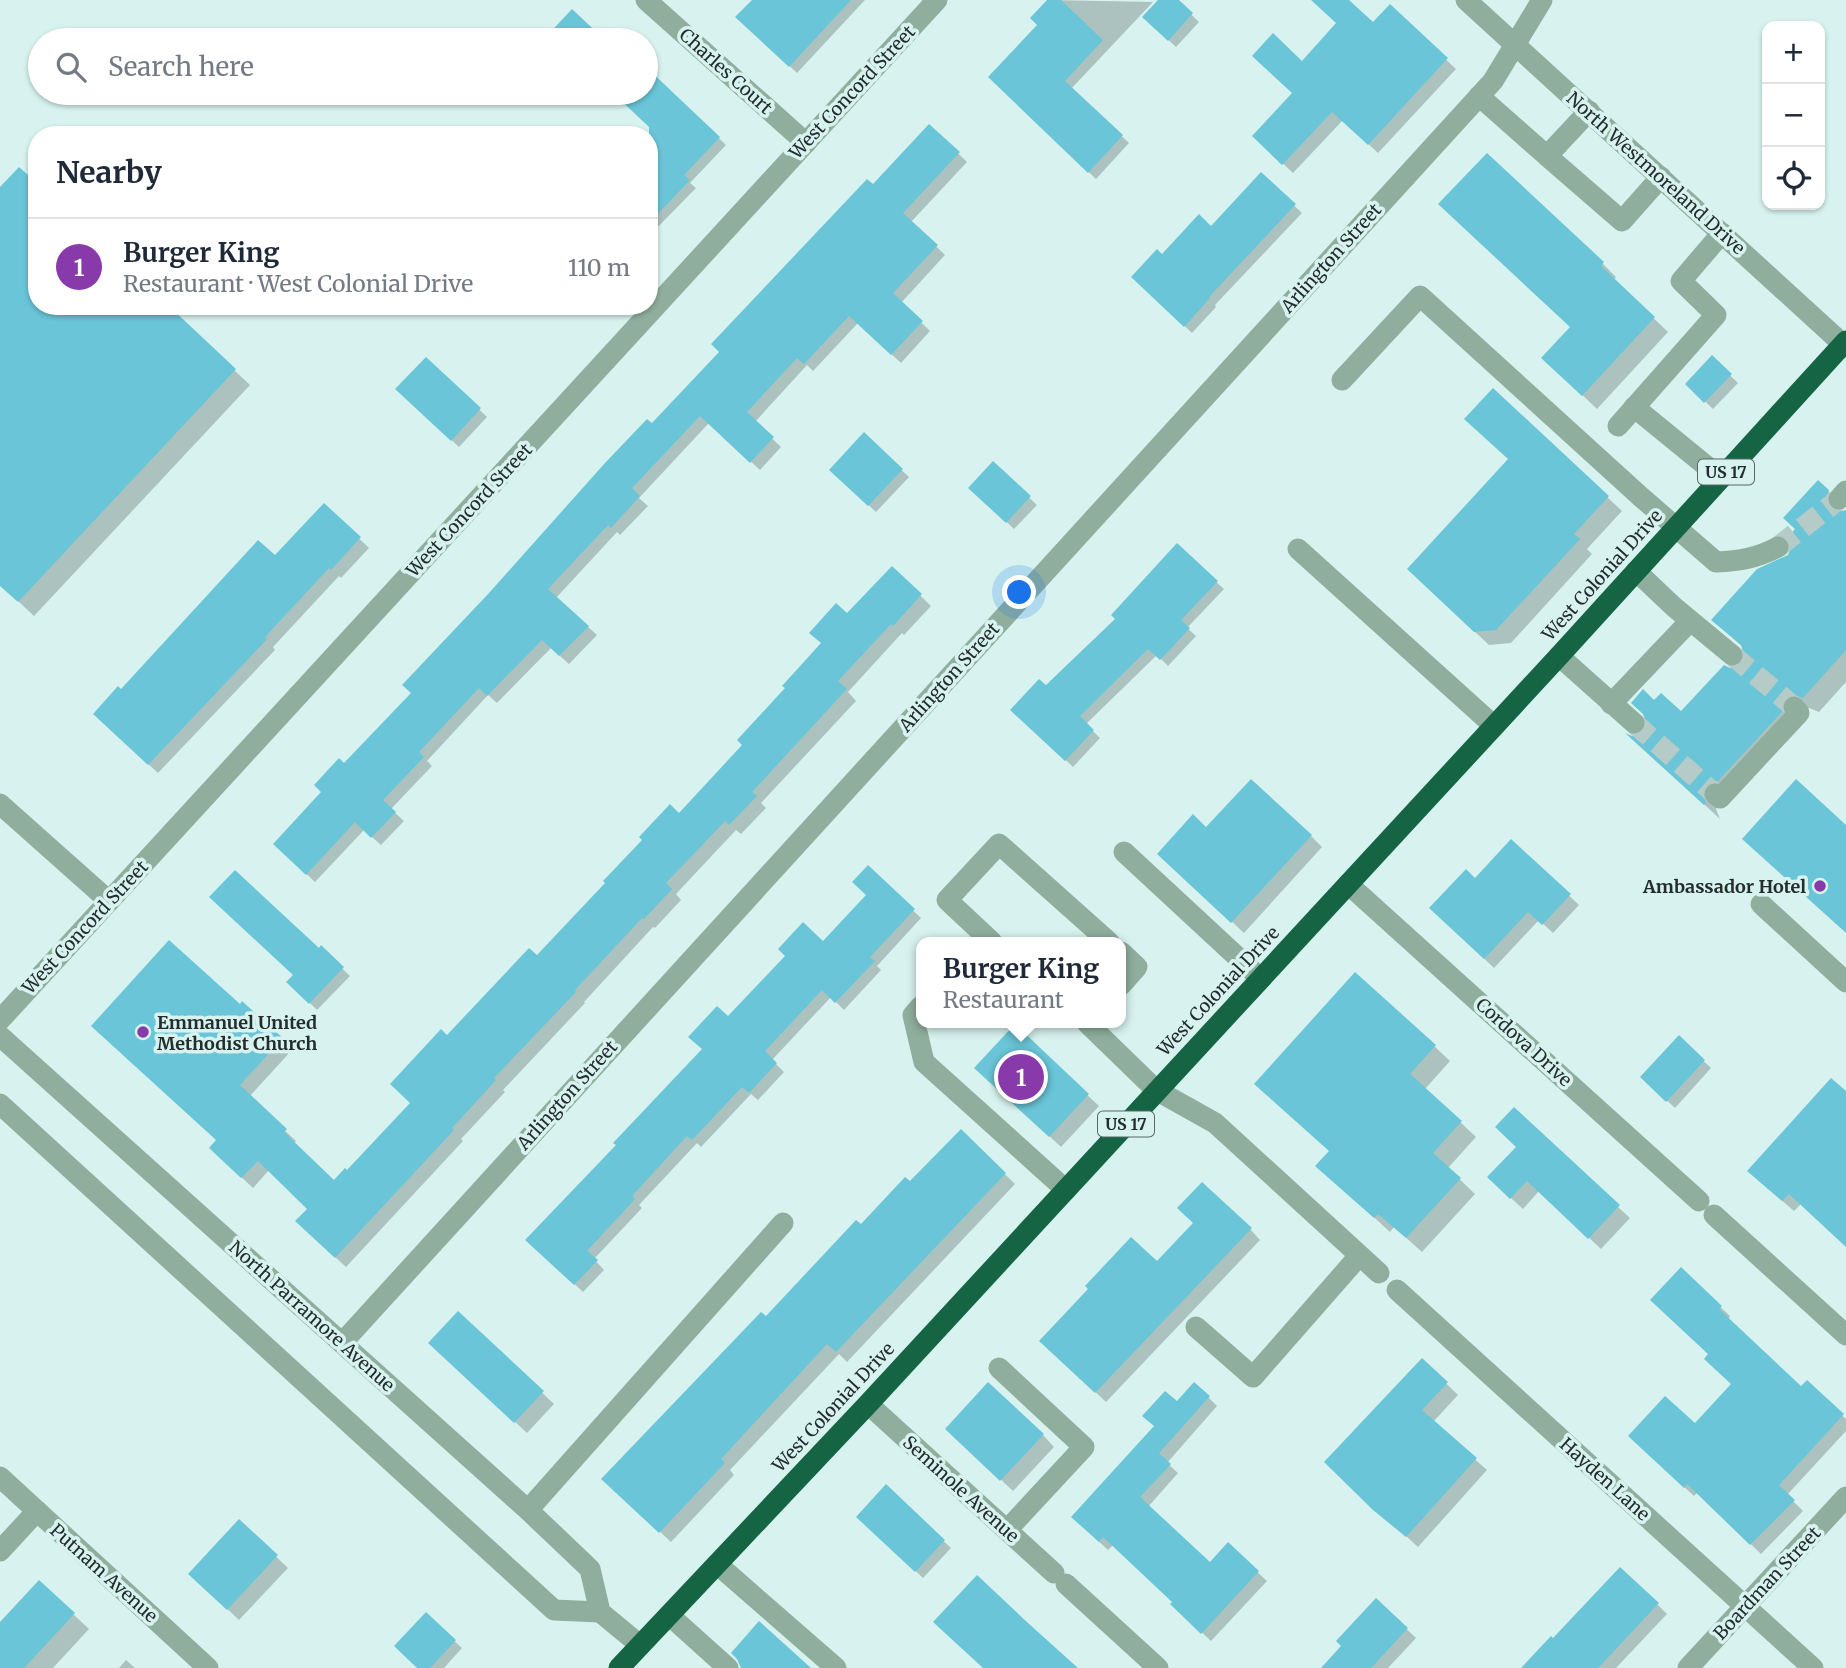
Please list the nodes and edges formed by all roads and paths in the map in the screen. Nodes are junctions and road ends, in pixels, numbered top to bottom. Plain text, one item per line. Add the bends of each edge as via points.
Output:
1 (646, 0) edge
2 (937, 0) edge
3 (1466, 0) edge
4 (1542, 0) edge
5 (1515, 44) junction
6 (1479, 96) junction
7 (1588, 111) junction
8 (806, 143) junction
9 (1547, 156) junction
10 (1661, 177) junction
11 (1722, 233) junction
12 (658, 304) edge
13 (648, 315) edge
14 (1845, 344) edge
15 (1342, 380) dead end
16 (1634, 407) junction
17 (1618, 426) dead end
18 (1721, 478) junction
19 (1676, 527) junction
20 (1778, 547) tunnel mouth
21 (1298, 549) dead end
22 (1636, 571) junction
23 (1690, 621) junction
24 (1559, 656) junction
25 (1732, 656) tunnel mouth
26 (1611, 704) junction
27 (1794, 707) dead end
28 (1634, 723) tunnel mouth
29 (1493, 725) junction
30 (1715, 794) dead end
31 (0, 804) edge
32 (1124, 852) dead end
33 (1348, 884) junction
34 (110, 901) junction
35 (1761, 904) dead end
36 (980, 937) edge
37 (1104, 937) edge
38 (1126, 957) edge
39 (1260, 978) junction
40 (1126, 979) edge
41 (1846, 982) edge
42 (916, 1012) edge
43 (0, 1020) edge
44 (1090, 1028) edge
45 (0, 1035) edge
46 (1156, 1090) junction
47 (0, 1104) edge
48 (1066, 1190) junction
49 (783, 1223) dead end
50 (1359, 1256) junction
51 (1379, 1273) dead end
52 (1396, 1290) dead end
53 (1196, 1327) dead end
54 (1846, 1335) edge
55 (342, 1343) junction
56 (999, 1368) dead end
57 (868, 1404) junction
58 (0, 1477) edge
59 (1846, 1497) edge
60 (528, 1510) junction
61 (37, 1511) junction
62 (1007, 1530) junction
63 (0, 1551) edge
64 (717, 1564) junction
65 (1745, 1607) junction
66 (600, 1612) junction
67 (669, 1615) junction
68 (640, 1645) junction
69 (207, 1668) edge
70 (619, 1668) edge
71 (728, 1668) edge
72 (836, 1668) edge
73 (1158, 1668) edge
74 (1688, 1668) edge
75 (1814, 1668) edge

1 - 8 street, Charles Court
2 - 8 street, West Concord Street
3 - 5 street, North Westmoreland Drive
4 - 5 street, Arlington Street
5 - 6 street, Arlington Street
5 - 7 street, North Westmoreland Drive
6 - 9 street
6 - 55 street, Arlington Street
7 - 9 street
7 - 10 street, North Westmoreland Drive
8 - 12 street, West Concord Street
9 - 10 street via 1622,221
10 - 11 street, North Westmoreland Drive
11 - 14 street, North Westmoreland Drive
11 - 16 street via 1681,281 1716,315
13 - 34 street, West Concord Street
14 - 18 highway, West Colonial Drive / US 17
15 - 19 street via 1420,296
16 - 17 street
16 - 18 street
18 - 19 highway, West Colonial Drive / US 17
19 - 20 street via 1716,562 1743,561
19 - 22 highway, West Colonial Drive / US 17
21 - 29 street
22 - 23 street
22 - 24 highway, West Colonial Drive / US 17
23 - 25 street
23 - 26 street
24 - 26 street
24 - 29 highway, West Colonial Drive / US 17
26 - 28 street
27 - 30 street via 1799,713 1720,798
29 - 33 highway, West Colonial Drive / US 17
31 - 34 street
32 - 39 street
33 - 39 highway, West Colonial Drive / US 17
33 - 54 street, Cordova Drive
34 - 43 street, West Concord Street
35 - 41 street
36 - 37 street via 947,900 999,845
38 - 40 street via 1137,967
39 - 46 highway, West Colonial Drive / US 17
42 - 48 street via 913,1016 924,1062
44 - 46 street
45 - 55 street, North Parramore Avenue
46 - 48 highway, West Colonial Drive / US 17
46 - 50 street via 1215,1123
47 - 66 street via 554,1610
48 - 57 highway, West Colonial Drive / US 17
49 - 60 street
50 - 51 street
50 - 53 street via 1253,1377
52 - 65 street, Hayden Lane
55 - 60 street, North Parramore Avenue
56 - 62 street via 1084,1447
57 - 62 street, Seminole Avenue
57 - 64 highway, West Colonial Drive / US 17
58 - 61 street, Putnam Avenue
59 - 65 street, Boardman Street
60 - 66 street, North Parramore Avenue via 590,1569
61 - 63 street
61 - 69 street, Putnam Avenue
62 - 73 street, Seminole Avenue
64 - 67 highway, West Colonial Drive / US 17
64 - 72 street
65 - 74 street, Boardman Street
65 - 75 street, Hayden Lane
66 - 68 street
67 - 68 highway, West Colonial Drive / US 17
67 - 71 street
68 - 70 highway, West Colonial Drive / US 17

